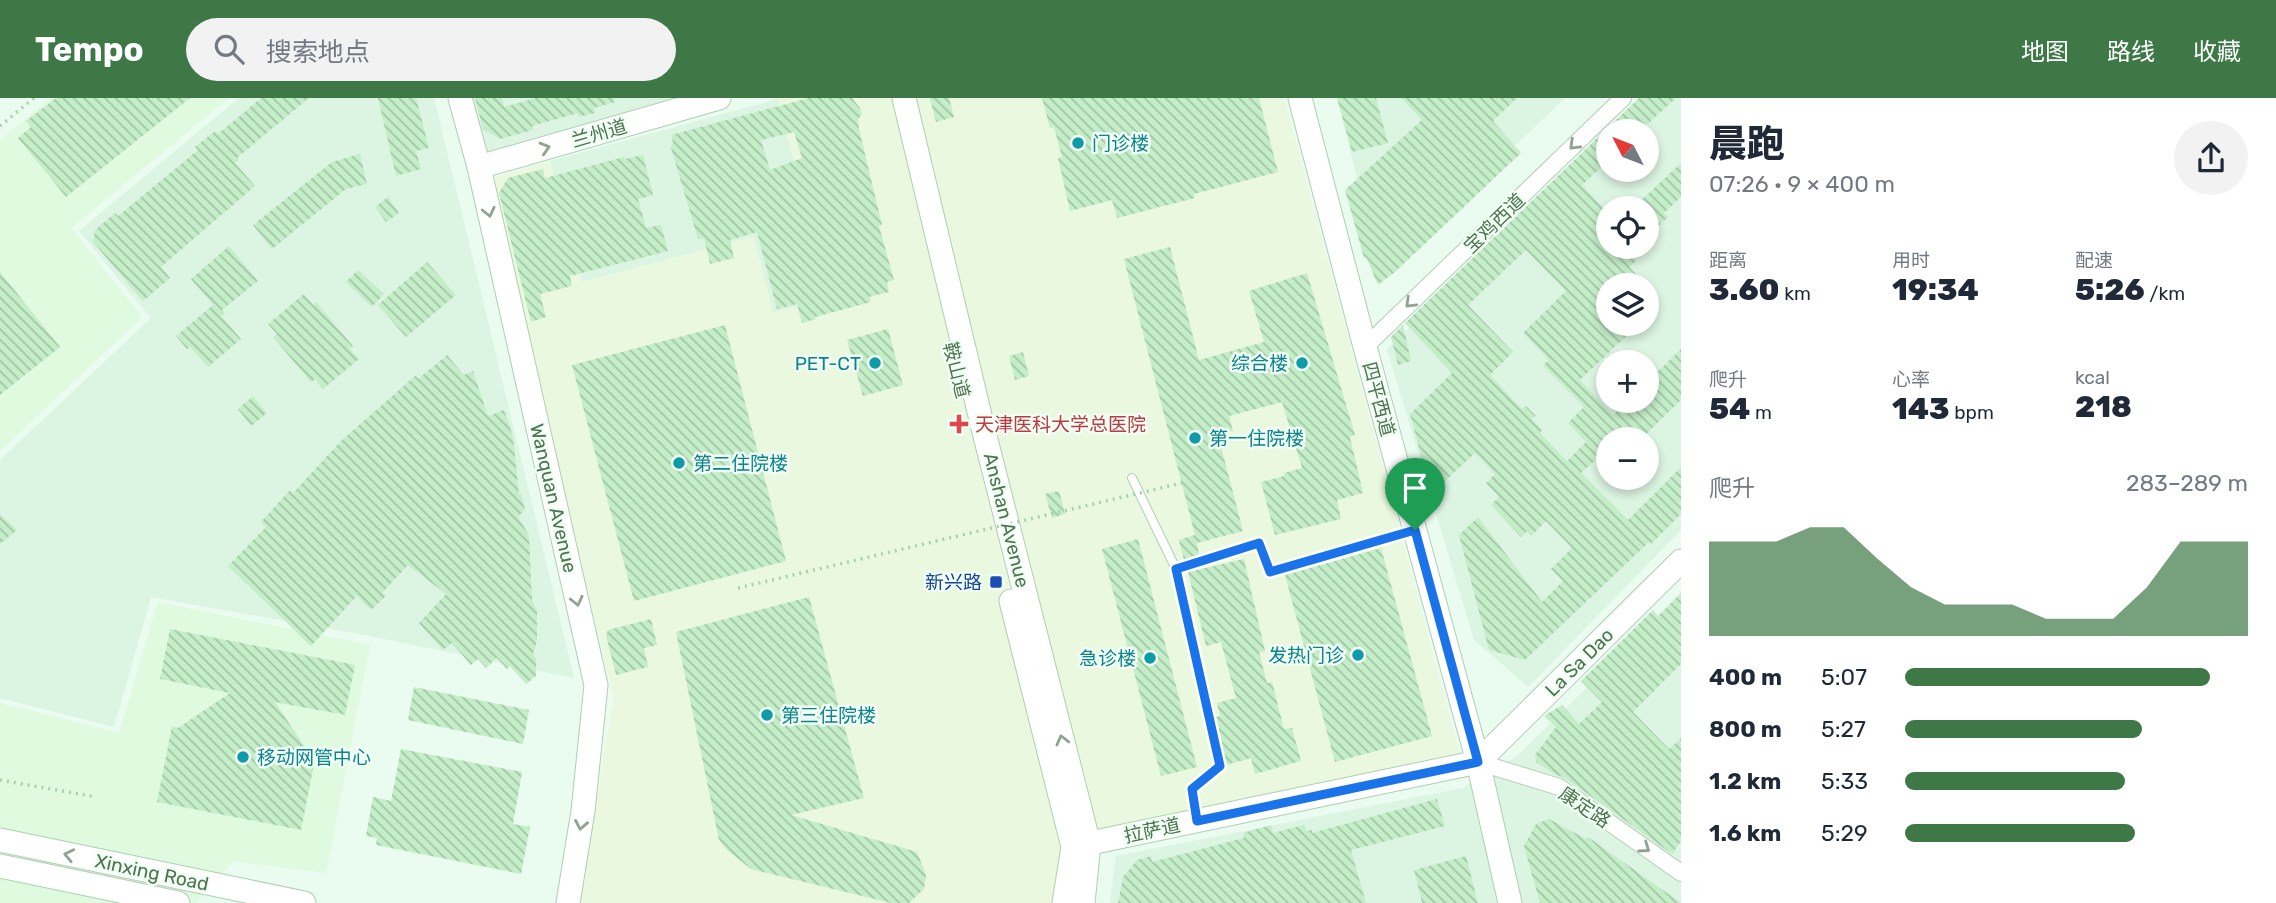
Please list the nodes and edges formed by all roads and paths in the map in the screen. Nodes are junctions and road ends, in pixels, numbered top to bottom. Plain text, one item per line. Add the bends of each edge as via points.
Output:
1 (34, 98) edge
2 (460, 98) edge
3 (719, 98) edge
4 (890, 98) edge
5 (904, 98) edge
6 (1300, 98) edge
7 (1623, 98) edge
8 (0, 126) edge
9 (479, 167) junction
10 (1364, 347) junction
11 (1132, 478) dead end
12 (1182, 483) dead end
13 (1415, 530) junction
14 (1681, 561) edge
15 (1176, 569) junction
16 (738, 588) dead end
17 (1478, 762) junction
18 (0, 780) edge
19 (96, 797) dead end
20 (1197, 821) junction
21 (0, 840) edge
22 (1081, 845) junction
23 (0, 866) edge
24 (1681, 873) edge
25 (178, 903) edge
26 (304, 903) edge
27 (568, 903) edge
28 (1064, 903) edge
29 (1083, 903) edge
30 (1510, 903) edge

1 - 8 path
2 - 9 street, Wanquan Avenue
9 -> 3 street, 兰州道
4 - 22 street, 鞍山道 via 1033,693
22 -> 5 street, Anshan Avenue via 982,412
6 - 10 street, 四平西道
7 -> 10 street, 宝鸡西道
9 -> 27 street, Wanquan Avenue via 596,685
10 - 13 street, 四平西道
11 - 15 lane
12 - 16 path, bridge
13 - 15 lane via 1270,572 1259,543
13 - 17 street, 四平西道
14 - 17 street, La Sa Dao
15 - 20 lane via 1220,766 1192,789
17 - 20 street, 拉萨道
17 -> 24 street, 康定路 via 1559,787
17 - 30 street, 四平西道
18 - 19 path
20 - 22 street, 拉萨道
26 -> 21 street, Xinxing Road
22 - 28 street, Anshan Avenue
22 - 29 street, Anshan Avenue
23 - 25 street

